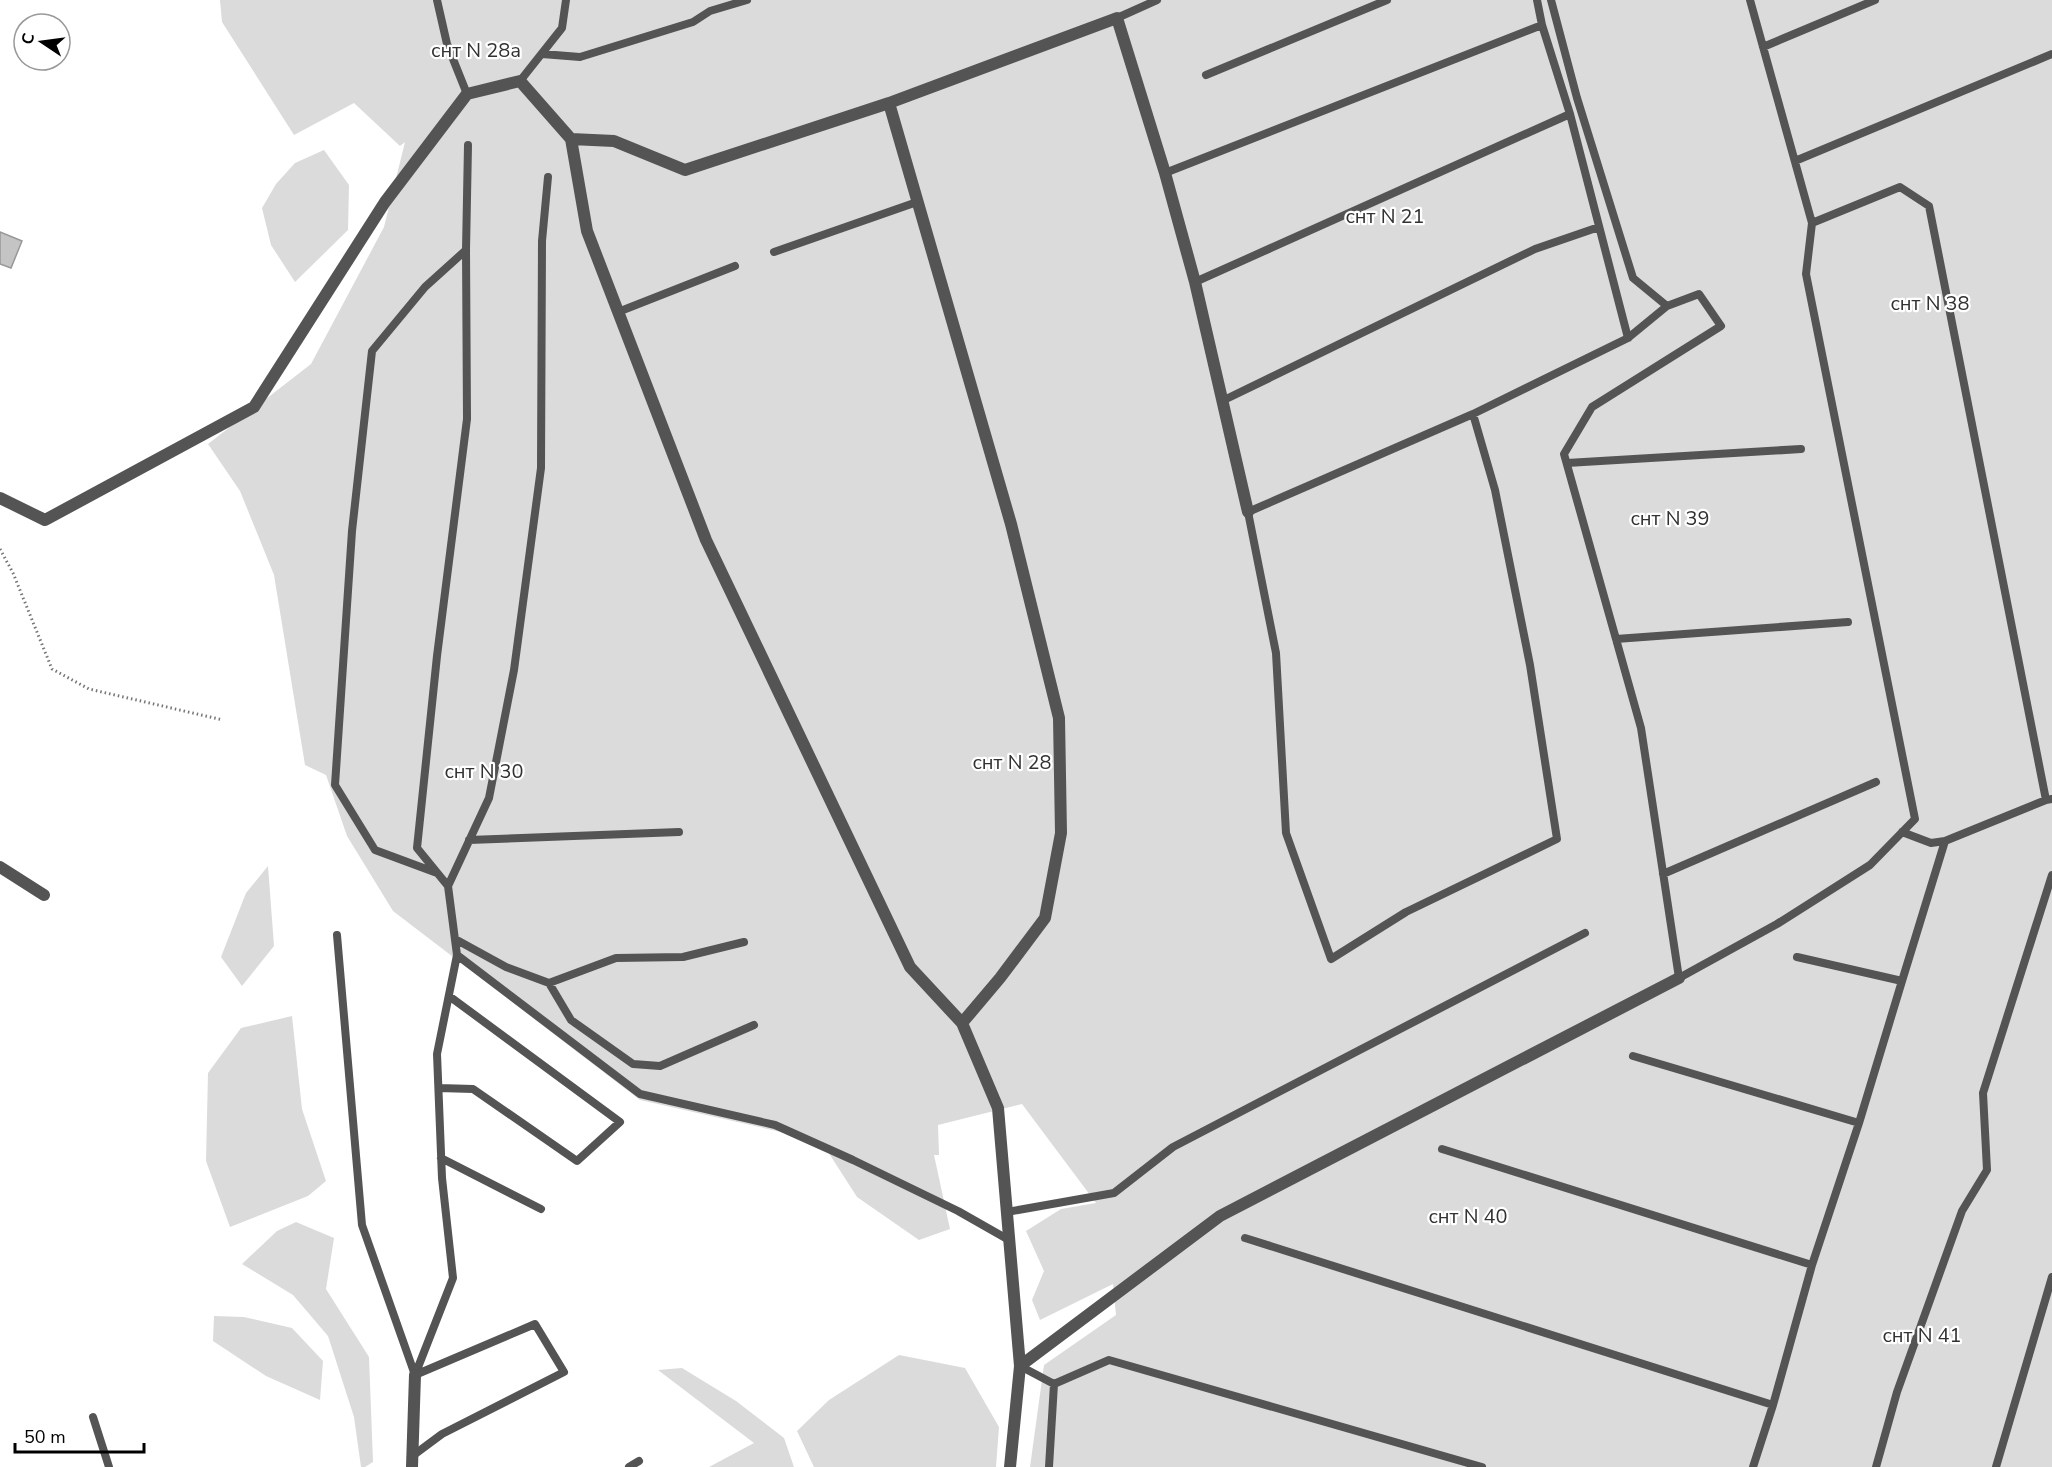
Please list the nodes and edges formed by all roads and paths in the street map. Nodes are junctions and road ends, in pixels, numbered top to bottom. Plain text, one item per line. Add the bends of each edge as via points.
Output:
1 (437, 0) edge
2 (566, 0) edge
3 (712, 0) edge
4 (747, 0) edge
5 (1156, 0) edge
6 (1387, 0) edge
7 (1537, 0) edge
8 (1551, 0) edge
9 (1750, 0) edge
10 (1875, 0) edge
11 (710, 11) junction
12 (1117, 18) junction
13 (1542, 25) junction
14 (1763, 46) junction
15 (542, 54) junction
16 (2052, 54) edge
17 (1206, 75) dead end
18 (520, 81) junction
19 (467, 94) junction
20 (889, 103) junction
21 (1570, 114) junction
22 (571, 139) junction
23 (468, 145) dead end
24 (1795, 161) junction
25 (1165, 173) junction
26 (548, 177) dead end
27 (918, 202) junction
28 (1812, 223) junction
29 (1599, 227) junction
30 (466, 250) junction
31 (774, 252) dead end
32 (735, 267) dead end
33 (1195, 282) junction
34 (1667, 306) junction
35 (618, 312) junction
36 (1628, 338) junction
37 (1224, 400) junction
38 (1473, 414) junction
39 (1801, 449) dead end
40 (1567, 464) junction
41 (0, 498) edge
42 (1248, 512) junction
43 (0, 549) edge
44 (1848, 622) dead end
45 (1616, 639) junction
46 (223, 720) dead end
47 (1876, 782) dead end
48 (2049, 799) edge
49 (679, 832) dead end
50 (1902, 832) junction
51 (469, 840) junction
52 (1946, 841) junction
53 (0, 867) edge
54 (438, 873) junction
55 (1663, 874) junction
56 (2052, 875) edge
57 (448, 886) junction
58 (44, 895) dead end
59 (1585, 933) dead end
60 (337, 935) dead end
61 (455, 939) junction
62 (744, 942) dead end
63 (457, 955) junction
64 (1797, 957) dead end
65 (1679, 978) junction
66 (1902, 981) junction
67 (549, 983) junction
68 (449, 996) junction
69 (962, 1023) junction
70 (754, 1025) dead end
71 (1633, 1056) dead end
72 (439, 1088) junction
73 (1859, 1123) junction
74 (1443, 1149) dead end
75 (441, 1158) junction
76 (541, 1209) dead end
77 (1007, 1212) junction
78 (1245, 1238) dead end
79 (1009, 1240) junction
80 (1812, 1265) junction
81 (2052, 1276) edge
82 (1020, 1366) junction
83 (415, 1375) junction
84 (1054, 1384) junction
85 (1773, 1405) junction
86 (93, 1417) dead end
87 (639, 1461) dead end
88 (412, 1462) edge
89 (109, 1467) edge
90 (629, 1467) edge
91 (1010, 1467) edge
92 (1049, 1467) edge
93 (1482, 1467) edge
94 (1753, 1467) edge
95 (1876, 1467) edge
96 (1996, 1467) edge

1 - 19 lane via 447,44
2 - 15 lane via 562,28
3 - 11 lane
4 - 11 lane
5 - 12 lane
6 - 17 lane
7 - 13 lane
8 - 34 lane via 1633,278
9 - 14 lane
10 - 14 lane
11 - 15 lane via 693,22 580,57
12 - 20 street
12 - 25 street
13 - 21 lane
13 - 25 lane
14 - 24 lane
15 - 18 lane
16 - 24 lane
18 - 19 street
18 - 22 street
19 - 41 street via 385,202 254,407 45,520
20 - 22 street via 685,170 614,141
20 - 27 street
21 - 29 lane
21 - 33 lane
22 - 35 street via 587,231
23 - 30 lane
24 - 28 lane
25 - 33 street
26 - 51 lane via 542,242 541,468 514,670 489,798
27 - 31 lane
27 - 69 street via 1011,524 1059,718 1061,833 1045,918
28 - 48 lane via 1900,187 1929,206
28 - 50 lane via 1806,274 1915,819
29 - 36 lane
29 - 37 lane via 1535,249
30 - 54 lane via 467,419 417,848
30 - 54 lane via 425,287 372,351 352,531 334,785 375,850
32 - 35 lane
33 - 37 street
34 - 36 lane
34 - 40 lane via 1699,294 1721,326 1592,407 1564,454
35 - 69 street via 706,540 910,967
36 - 38 lane
37 - 42 street
38 - 42 lane
38 - 42 lane via 1495,490 1523,630 1557,839 1406,912 1331,959 1286,833 1276,653
39 - 40 lane
40 - 45 lane
43 - 46 path via 52,669 89,689
44 - 45 lane
45 - 55 lane via 1641,728
47 - 55 lane
48 - 52 lane
49 - 51 lane
50 - 52 lane via 1931,843
50 - 65 lane via 1870,865 1777,924
51 - 57 lane
52 - 66 lane
53 - 58 street
54 - 57 lane
55 - 65 lane
56 - 95 lane via 1983,1093 1987,1170 1962,1211 1897,1392
57 - 61 lane
59 - 77 lane via 1173,1148 1114,1193
60 - 83 lane via 362,1224
61 - 63 lane
61 - 67 lane via 506,967
62 - 67 lane via 683,957 616,958
63 - 68 lane
63 - 79 lane via 640,1094 776,1125 864,1165
64 - 66 lane
65 - 82 street via 1220,1216
66 - 73 lane
67 - 70 lane via 571,1020 633,1064 660,1066
68 - 72 lane via 438,1054
68 - 72 lane via 620,1122 577,1161 473,1089
69 - 77 street via 998,1107
71 - 73 lane
72 - 75 lane
73 - 80 lane
74 - 80 lane
75 - 76 lane
75 - 83 lane via 453,1278
77 - 79 street
78 - 85 lane
79 - 82 street
80 - 85 lane
81 - 96 lane
82 - 84 lane
82 - 91 street
83 - 88 street
83 - 88 lane via 535,1324 564,1372 442,1434
84 - 92 lane
84 - 93 lane via 1109,1360
85 - 94 lane
86 - 89 lane
87 - 90 lane

